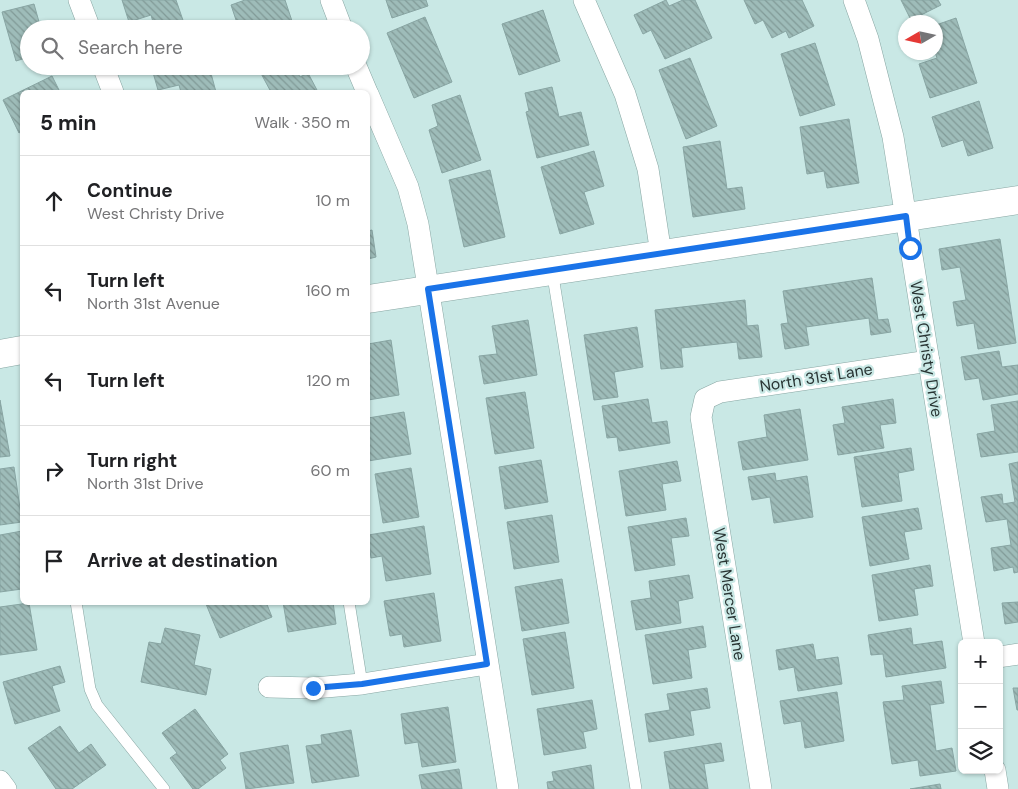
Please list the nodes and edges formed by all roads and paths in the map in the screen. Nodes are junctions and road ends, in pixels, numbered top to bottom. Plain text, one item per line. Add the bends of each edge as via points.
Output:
1 (79, 0) edge
2 (331, 0) edge
3 (584, 0) edge
4 (854, 0) edge
5 (87, 20) edge
6 (339, 20) edge
7 (107, 75) edge
8 (360, 75) edge
9 (112, 90) edge
10 (366, 90) edge
11 (370, 100) edge
12 (1018, 200) edge
13 (906, 216) junction
14 (661, 254) junction
15 (552, 270) junction
16 (428, 289) junction
17 (370, 299) edge
18 (20, 350) edge
19 (0, 354) edge
20 (929, 360) junction
21 (705, 400) joint
22 (76, 605) edge
23 (349, 605) edge
24 (973, 639) edge
25 (1018, 654) edge
26 (1003, 656) edge
27 (487, 664) junction
28 (362, 684) junction
29 (269, 687) dead end
30 (996, 774) edge
31 (0, 781) edge
32 (6, 789) edge
33 (164, 789) edge
34 (508, 789) edge
35 (636, 789) edge
36 (761, 789) edge
37 (998, 789) edge

1 - 5 street
2 - 6 street
3 - 14 street via 625,94 648,169
4 - 13 street, West Christy Drive via 883,92
7 - 9 street
8 - 10 street
11 - 16 street via 408,187 418,224
12 - 13 street
13 - 14 street
13 - 20 street, West Christy Drive
14 - 15 street
15 - 16 street
15 - 35 lane
16 - 17 street
16 - 27 street
18 - 19 street
20 - 21 street, North 31st Lane via 720,392
20 - 24 street, West Christy Drive
21 - 36 street, West Mercer Lane via 702,417
22 - 33 lane via 90,689 97,705
23 - 28 lane
25 - 26 street
27 - 28 street
27 - 34 street
28 - 29 street
30 - 37 street
31 - 32 street

